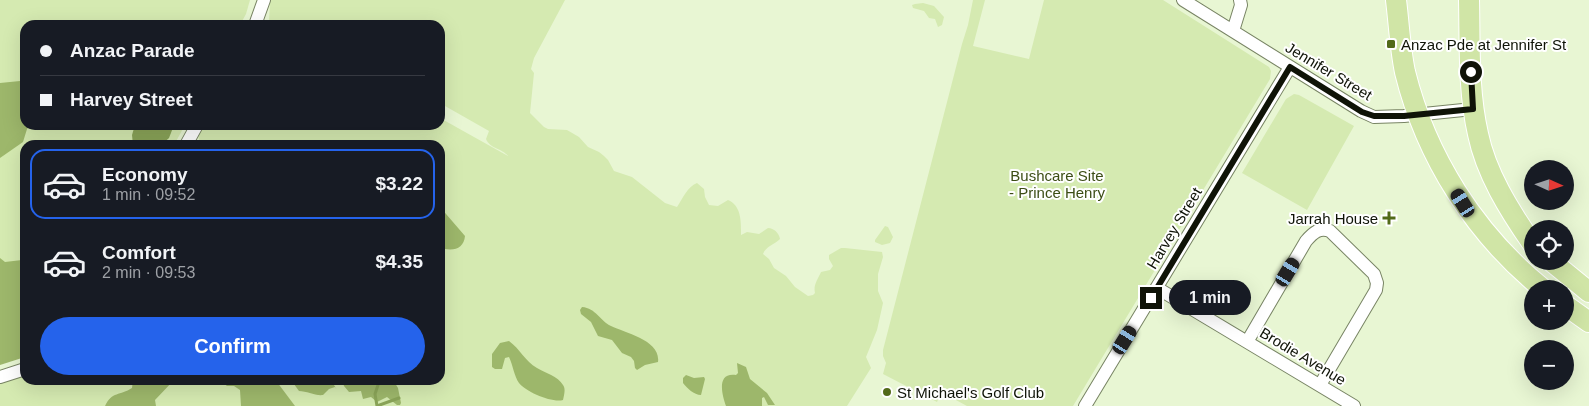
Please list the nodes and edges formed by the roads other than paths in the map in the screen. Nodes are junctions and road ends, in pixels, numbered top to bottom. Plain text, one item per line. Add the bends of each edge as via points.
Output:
1 (264, 0) edge
2 (1183, 0) edge
3 (1240, 0) edge
4 (1396, 0) edge
5 (1469, 0) edge
6 (257, 20) edge
7 (1232, 30) junction
8 (1290, 67) junction
9 (1473, 109) junction
10 (1418, 114) junction
11 (1524, 230) edge
12 (1562, 270) edge
13 (1533, 280) edge
14 (1157, 288) junction
15 (1589, 292) edge
16 (1574, 311) edge
17 (1589, 322) edge
18 (1247, 342) junction
19 (20, 371) edge
20 (0, 377) edge
21 (1320, 386) junction
22 (1085, 406) edge
23 (1354, 406) edge

1 - 6 street
2 - 7 street, Jennifer Street
3 - 7 street
4 - 10 main road via 1405,70
5 - 9 main road
7 - 8 street, Jennifer Street
8 - 10 street, Jennifer Street via 1362,112 1374,116
8 - 14 street, Harvey Street
9 - 10 street, Jennifer Street
9 - 11 main road via 1481,146 1494,179
10 - 13 main road via 1445,173 1473,217 1507,257
12 - 15 main road
14 - 18 street, Brodie Avenue
14 - 22 street, Harvey Street
16 - 17 main road
18 - 21 street, Brodie Avenue
18 - 21 street via 1306,241 1317,230 1330,231 1373,272 1377,283 1376,290
19 - 20 street
21 - 23 street, Brodie Avenue

